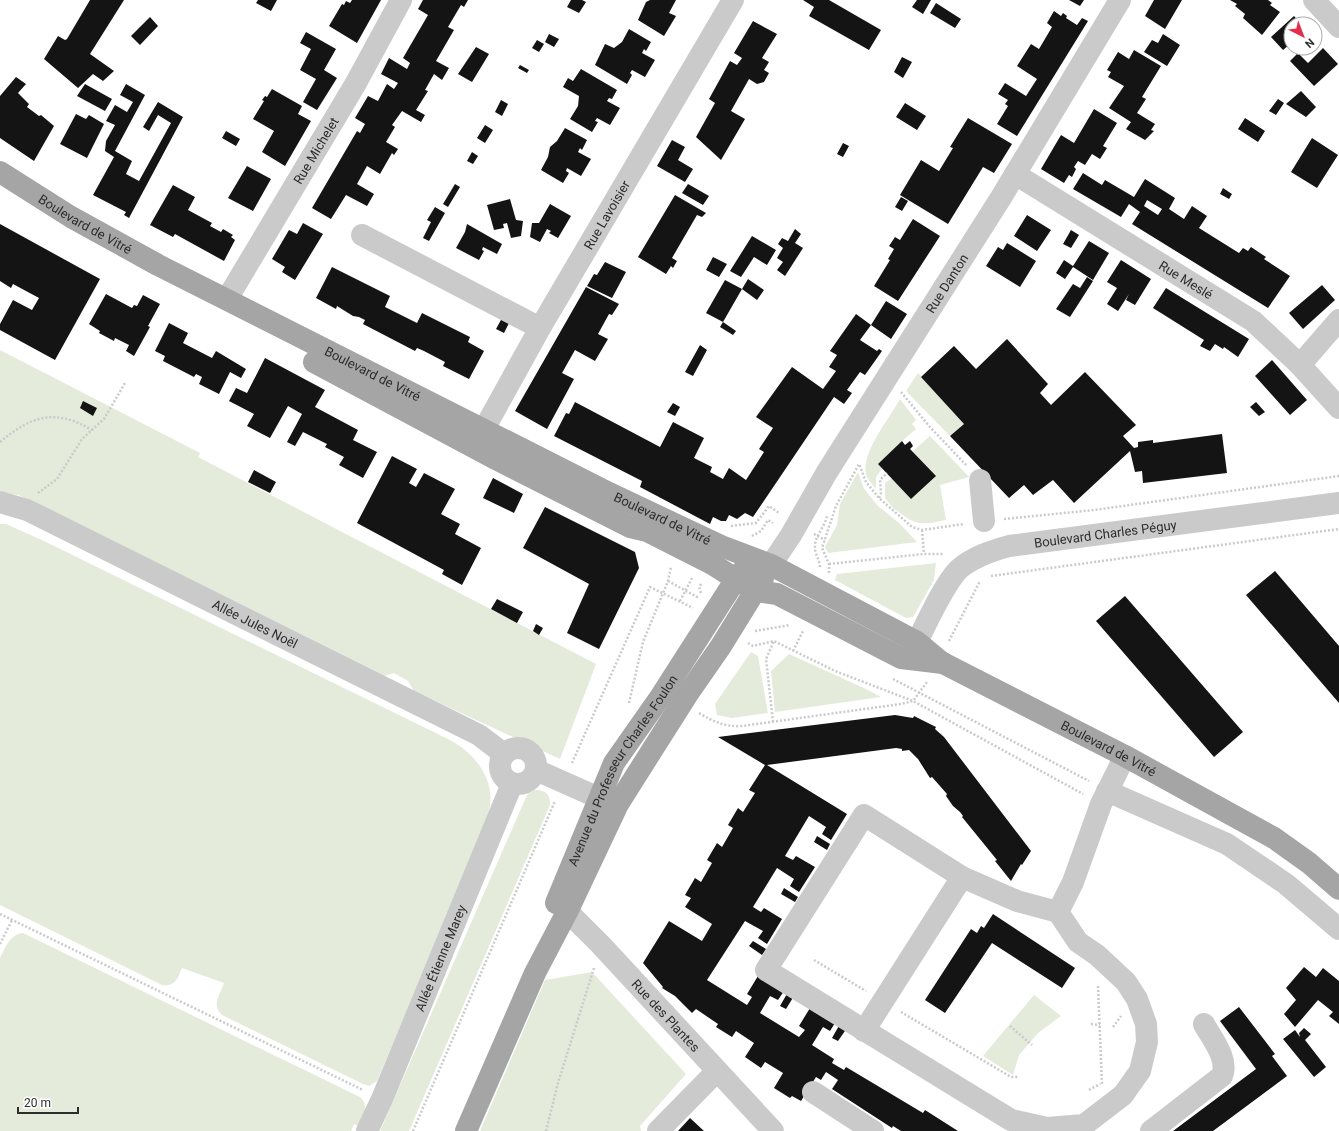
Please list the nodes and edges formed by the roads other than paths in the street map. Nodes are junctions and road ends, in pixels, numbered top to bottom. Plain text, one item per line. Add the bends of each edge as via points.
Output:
1 (401, 0) edge
2 (733, 0) edge
3 (1120, 0) edge
4 (1314, 0) edge
5 (1339, 27) edge
6 (0, 172) edge
7 (1015, 174) junction
8 (0, 188) edge
9 (362, 235) dead end
10 (227, 299) junction
11 (1339, 320) edge
12 (540, 328) junction
13 (1300, 365) junction
14 (1339, 408) edge
15 (483, 431) junction
16 (980, 480) road end
17 (0, 502) edge
18 (1339, 503) edge
19 (976, 522) road end
20 (763, 561) junction
21 (736, 579) junction
22 (755, 590) junction
23 (917, 642) junction
24 (941, 662) junction
25 (504, 754) junction
26 (1125, 756) junction
27 (536, 770) junction
28 (512, 784) junction
29 (1104, 797) junction
30 (608, 801) junction
31 (962, 876) junction
32 (1339, 889) edge
33 (562, 907) junction
34 (1058, 912) junction
35 (1339, 929) edge
36 (1204, 1024) dead end
37 (864, 1031) junction
38 (717, 1071) junction
39 (813, 1092) dead end
40 (1084, 1128) edge
41 (366, 1131) edge
42 (466, 1131) edge
43 (658, 1131) edge
44 (773, 1131) edge
45 (873, 1131) edge
46 (1151, 1131) edge

1 - 10 street, Rue Michelet via 356,83
2 - 12 street, Rue Lavoisier
3 - 7 street, Rue Danton
4 - 5 street
6 - 10 main road, Boulevard de Vitré via 107,238
7 - 13 street, Rue Meslé via 1253,321
7 - 20 street, Rue Danton via 826,472 791,535
8 - 21 main road, Boulevard de Vitré via 92,244 487,454 630,527 647,531
9 - 12 street
10 - 15 main road, Boulevard de Vitré
11 - 13 street
12 - 15 street, Rue Lavoisier
13 - 14 street, Rue Meslé
15 - 20 main road, Boulevard de Vitré via 710,542
16 - 19 street
17 - 25 street, Allée Jules Noël via 27,510 479,735
18 - 23 street, Boulevard Charles Péguy via 1009,546 995,550 980,555 959,569
20 - 21 main road
20 - 22 main road
20 - 23 main road, Boulevard de Vitré
21 - 22 main road, Boulevard de Vitré
21 - 30 main road, Avenue du Professeur Charles Foulon via 614,763
22 - 24 main road, Boulevard de Vitré via 777,594 901,658
22 - 30 main road, Avenue du Professeur Charles Foulon via 721,646 692,704
23 - 24 main road, Boulevard de Vitré
24 - 26 main road, Boulevard de Vitré
25 - 27 street via 515,748 527,750 535,759
25 - 28 street via 500,771
26 - 29 street
26 - 32 main road, Boulevard de Vitré via 1274,838
27 - 28 street via 534,776 525,784
27 - 30 street
28 - 41 street, Allée Étienne Marey via 382,1099
29 - 34 street via 1073,882
29 - 35 street via 1227,844 1286,884
30 - 33 main road, Avenue du Professeur Charles Foulon
31 - 34 street via 1017,901
31 - 37 street
31 - 37 street via 864,815 766,970
33 - 38 street, Rue des Plantes via 601,945
33 - 42 main road, Avenue du Professeur Charles Foulon via 540,943 535,973
34 - 40 street via 1078,942 1097,955 1126,982 1137,999 1146,1024 1147,1042 1140,1071 1123,1095 1103,1109
36 - 46 street via 1223,1060 1222,1076
37 - 40 street via 1011,1120 1047,1128
38 - 43 street
38 - 44 street, Rue des Plantes
39 - 45 street

